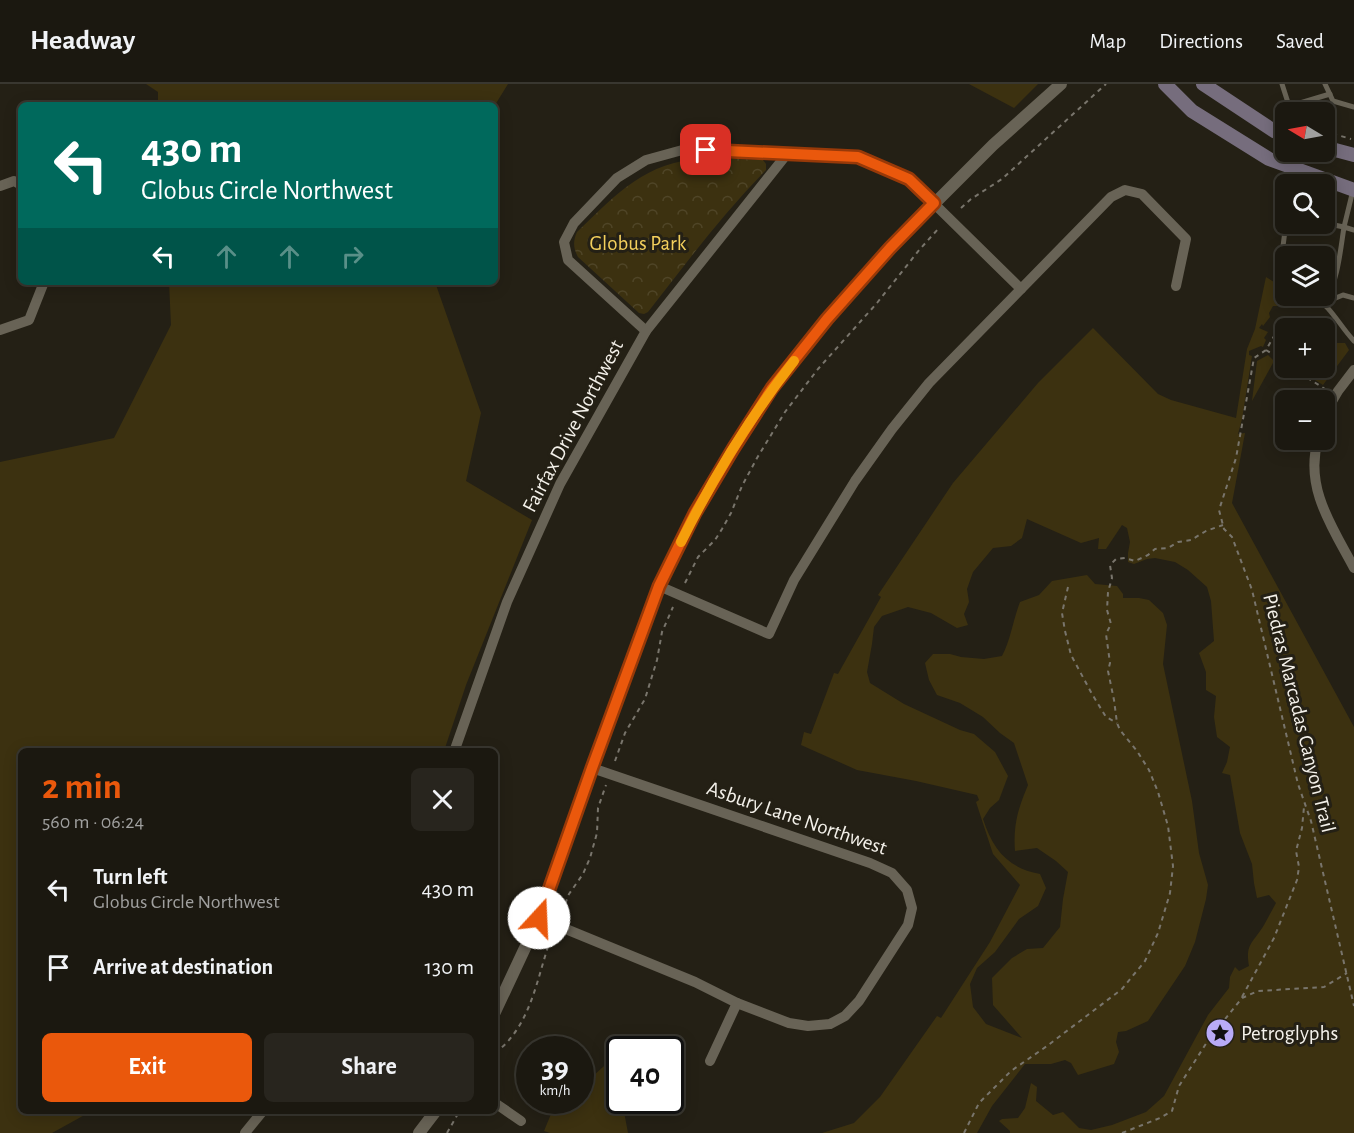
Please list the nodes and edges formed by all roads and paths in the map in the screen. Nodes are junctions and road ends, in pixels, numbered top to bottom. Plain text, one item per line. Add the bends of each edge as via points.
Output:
1 (1061, 84) edge
2 (1106, 84) edge
3 (1165, 84) edge
4 (1203, 84) edge
5 (1282, 84) edge
6 (1325, 84) edge
7 (1330, 94) junction
8 (1288, 102) edge
9 (1309, 102) edge
10 (1354, 107) edge
11 (1275, 131) edge
12 (1335, 134) edge
13 (1354, 140) edge
14 (1335, 150) edge
15 (787, 154) junction
16 (1354, 155) edge
17 (18, 183) edge
18 (0, 186) edge
19 (1354, 190) edge
20 (934, 203) junction
21 (961, 208) dead end
22 (1335, 225) edge
23 (1344, 227) junction
24 (939, 228) dead end
25 (1354, 230) edge
26 (1335, 278) edge
27 (43, 285) edge
28 (1176, 286) dead end
29 (1021, 289) junction
30 (1354, 298) edge
31 (1335, 299) edge
32 (1327, 306) edge
33 (0, 330) edge
34 (646, 331) junction
35 (1275, 334) edge
36 (1354, 341) edge
37 (1266, 350) junction
38 (1275, 356) edge
39 (1354, 370) edge
40 (1308, 378) edge
41 (1327, 390) edge
42 (1335, 395) edge
43 (1317, 450) edge
44 (1223, 525) junction
45 (1354, 567) edge
46 (685, 583) dead end
47 (659, 586) junction
48 (1068, 587) dead end
49 (673, 607) dead end
50 (1117, 723) junction
51 (455, 748) edge
52 (615, 761) dead end
53 (592, 768) junction
54 (606, 785) dead end
55 (1305, 804) junction
56 (562, 912) dead end
57 (539, 918) junction
58 (552, 935) dead end
59 (1347, 973) junction
60 (1242, 998) junction
61 (737, 1003) junction
62 (498, 1006) edge
63 (1354, 1006) edge
64 (498, 1050) edge
65 (710, 1061) dead end
66 (498, 1106) edge
67 (260, 1114) edge
68 (433, 1114) edge
69 (458, 1114) edge
70 (521, 1121) dead end
71 (245, 1133) edge
72 (419, 1133) edge
73 (447, 1133) edge
74 (964, 1133) edge
75 (1122, 1133) edge

1 - 20 street
2 - 21 path via 1002,179
3 - 19 main road via 1192,111 1269,159
4 - 11 main road
5 - 8 lane
6 - 7 lane
7 - 9 lane
7 - 10 lane via 1334,101
12 - 13 path
14 - 16 main road
15 - 20 street via 858,157 909,179
15 - 34 street, Fairfax Drive Northwest
15 - 34 street via 686,149 646,160 617,178 574,223 564,242 568,260
17 - 18 street
19 - 23 lane
20 - 29 street
20 - 47 street via 827,319 772,388 695,513
22 - 23 lane
23 - 25 lane
23 - 26 lane
24 - 46 path via 786,412 757,458 731,513 715,540 698,557
27 - 33 street via 29,320
28 - 29 street via 1186,238 1142,194 1125,190 1111,197
29 - 47 street via 929,383 891,429 794,580 769,634
30 - 31 lane via 1343,295
32 - 36 lane
34 - 51 street, Fairfax Drive Northwest via 560,484 507,603
35 - 37 path, Piedras Marcadas Canyon Trail
37 - 38 path
37 - 44 path, Piedras Marcadas Canyon Trail via 1254,358 1236,458 1219,510
39 - 42 street
40 - 41 path
43 - 45 street via 1314,477 1321,506
44 - 50 path via 1191,540 1155,549 1135,561 1116,559 1110,565 1107,610 1111,624 1106,634
44 - 55 path, Piedras Marcadas Canyon Trail via 1232,537 1252,590
47 - 53 street
48 - 50 path via 1062,613 1071,655 1106,717
49 - 52 path via 662,632 645,699 625,733
50 - 74 path via 1149,770 1168,826 1173,866 1158,933 1145,961 1122,989 1011,1071 979,1103
53 - 57 street
53 - 61 street, Asbury Lane Northwest via 870,863 892,873 907,890 912,908 908,925 845,1016 830,1024 808,1026 789,1023
54 - 56 path via 598,808 595,844
55 - 59 path, Piedras Marcadas Canyon Trail
55 - 60 path via 1296,851 1297,880 1274,938
57 - 61 street, Asbury Lane Northwest
57 - 62 street
58 - 64 path via 520,1025
59 - 60 path via 1324,987 1258,991
59 - 63 path, Piedras Marcadas Canyon Trail
60 - 75 path via 1179,1086 1172,1111
61 - 65 street
66 - 70 street
67 - 71 street
68 - 72 street
69 - 73 path

